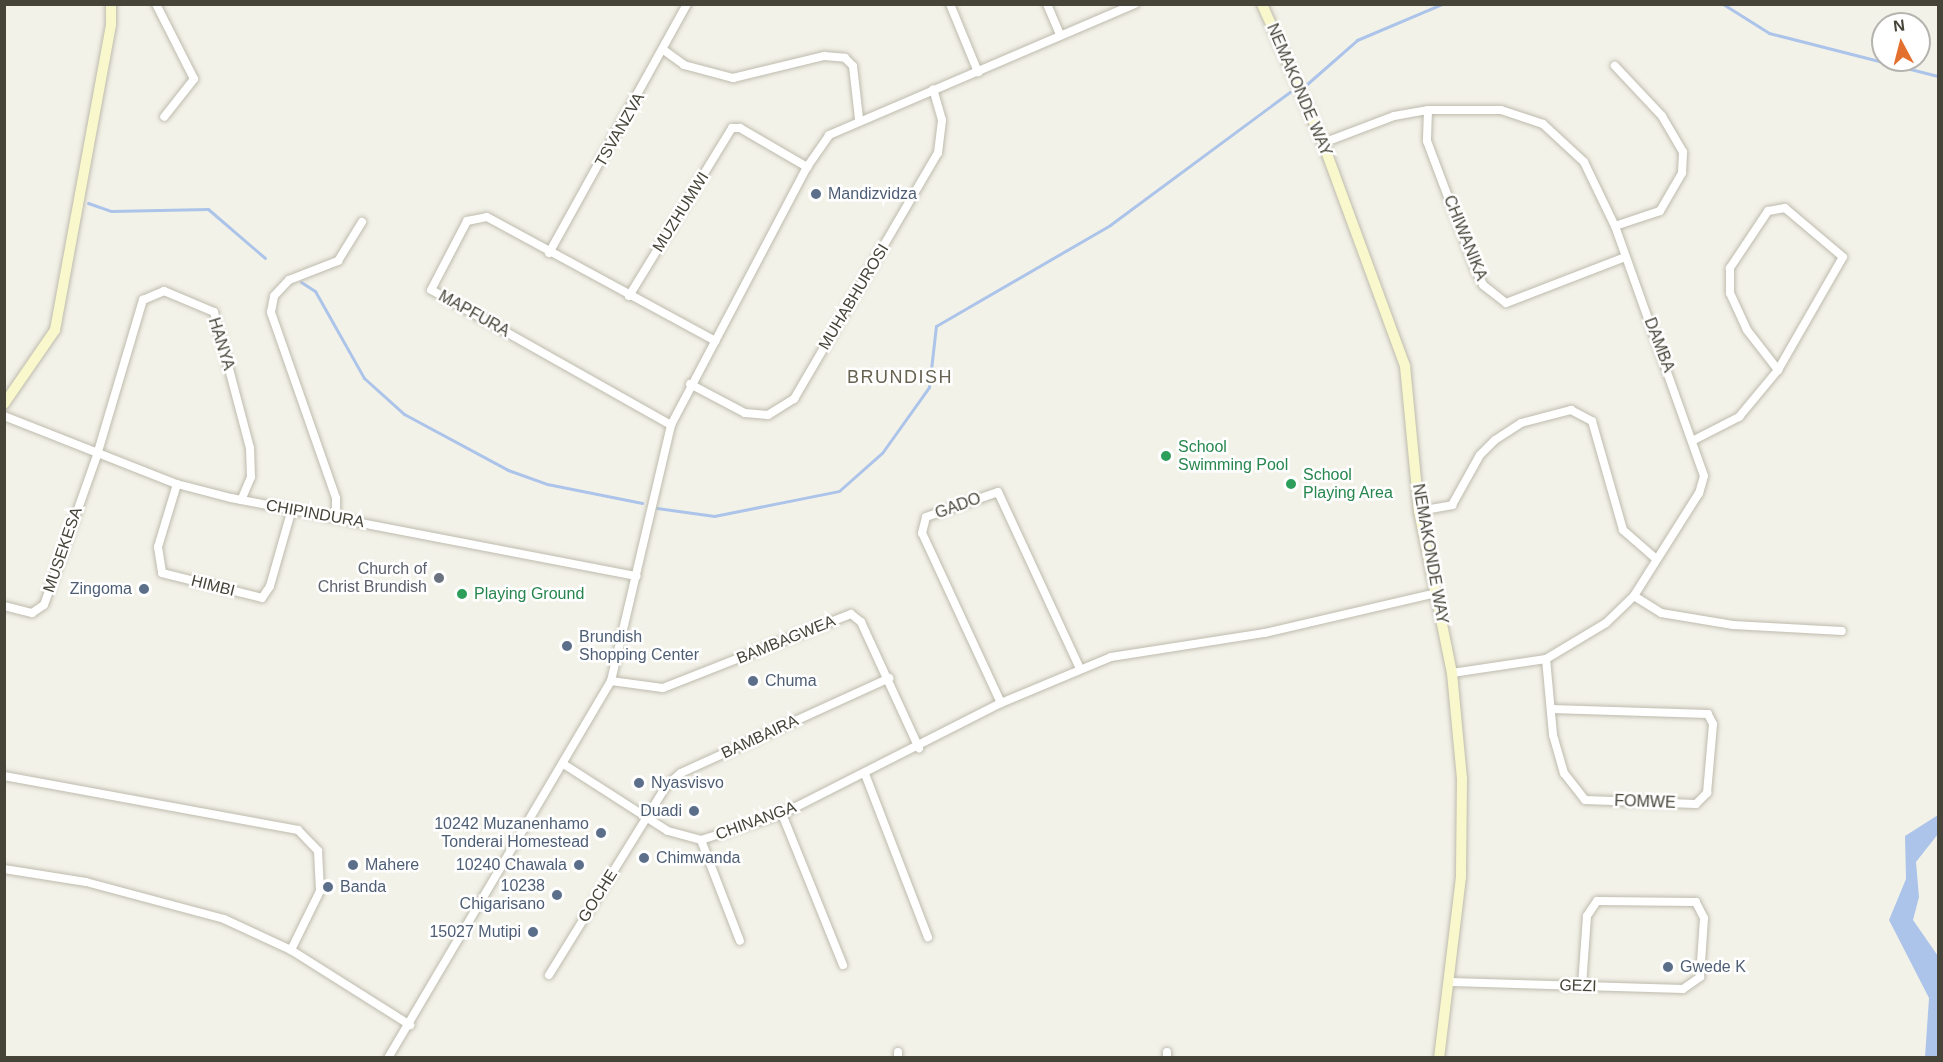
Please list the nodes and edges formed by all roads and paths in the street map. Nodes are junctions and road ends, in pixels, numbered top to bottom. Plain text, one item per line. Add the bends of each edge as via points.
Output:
1 (111, 4) edge
2 (156, 4) edge
3 (687, 4) edge
4 (950, 4) edge
5 (1047, 4) edge
6 (1135, 4) edge
7 (1262, 4) edge
8 (1060, 35) junction
9 (665, 51) junction
10 (1616, 66) dead end
11 (978, 72) junction
12 (933, 89) junction
13 (1428, 110) junction
14 (164, 117) dead end
15 (859, 119) junction
16 (1323, 143) junction
17 (807, 167) junction
18 (362, 222) dead end
19 (1615, 226) junction
20 (549, 253) junction
21 (1625, 256) junction
22 (629, 296) junction
23 (715, 340) junction
24 (1778, 370) junction
25 (690, 384) junction
26 (4, 404) edge
27 (5, 419) edge
28 (671, 425) junction
29 (1694, 440) junction
30 (97, 455) junction
31 (177, 484) junction
32 (241, 500) junction
33 (292, 509) junction
34 (1419, 511) junction
35 (336, 517) junction
36 (1654, 558) junction
37 (637, 576) junction
38 (1437, 593) junction
39 (1634, 596) junction
40 (4, 606) edge
41 (1842, 632) dead end
42 (1546, 659) junction
43 (1080, 669) junction
44 (1452, 673) junction
45 (889, 678) junction
46 (611, 681) junction
47 (1001, 703) junction
48 (1551, 709) junction
49 (919, 748) junction
50 (565, 765) junction
51 (865, 774) junction
52 (4, 776) edge
53 (783, 814) junction
54 (647, 817) junction
55 (701, 840) junction
56 (4, 869) edge
57 (928, 937) dead end
58 (740, 941) dead end
59 (291, 950) junction
60 (843, 965) dead end
61 (549, 975) dead end
62 (1451, 982) junction
63 (1582, 986) junction
64 (410, 1025) junction
65 (388, 1058) edge
66 (1439, 1058) edge

1 - 26 street via 107,48 55,330
2 - 14 street via 194,79
3 - 9 street, TSVANZVA
4 - 11 street
5 - 8 street
6 - 8 street
7 - 16 street, NEMAKONDE WAY
8 - 11 street
9 - 15 street via 684,65 733,78 824,56 845,57 853,66
9 - 20 street, TSVANZVA
10 - 19 street via 1662,116 1683,152 1682,173 1660,211
11 - 12 street
12 - 15 street
12 - 25 street, MUHABHUROSI via 942,120 938,153 794,399 768,415 745,412
13 - 16 street, DAMBA via 1394,116
13 - 19 street, DAMBA via 1501,110 1543,124 1584,162
13 - 21 street, CHIWANIKA via 1427,141 1475,269 1483,285 1506,303
15 - 17 street via 829,135
16 - 34 street, NEMAKONDE WAY via 1405,366
17 - 22 street, MUZHUMWI via 740,128 732,128
17 - 23 street
18 - 35 street via 338,261 289,280 274,296 271,312 336,498
19 - 21 street, DAMBA
20 - 22 street, MAPFURA
20 - 28 street, MAPFURA via 487,217 467,221 431,290
21 - 29 street, DAMBA
22 - 23 street, MAPFURA
23 - 25 street
24 - 24 street via 1747,330 1730,293 1730,268 1768,211 1785,208 1843,257
24 - 29 street via 1739,417
25 - 28 street
27 - 30 street, CHIPINDURA
28 - 37 street
29 - 36 street, DAMBA via 1704,476 1699,493
30 - 31 street, CHIPINDURA
30 - 32 street, HANYA via 143,300 164,291 214,312 250,448 251,477
30 - 40 street, MUSEKESA via 44,605 32,613
31 - 32 street, CHIPINDURA
31 - 33 street, HIMBI via 158,547 162,573 262,598 270,586
32 - 33 street, CHIPINDURA
33 - 35 street, CHIPINDURA
34 - 36 street via 1452,505 1480,455 1494,440 1521,423 1572,410 1592,421 1623,530
34 - 38 street, NEMAKONDE WAY
35 - 37 street, CHIPINDURA
36 - 39 street, DAMBA
37 - 46 street
38 - 43 street, CHINANGA via 1265,633 1111,657
38 - 44 street, NEMAKONDE WAY
39 - 41 street via 1661,613 1733,625
39 - 42 street, DAMBA via 1606,624
42 - 44 street, DAMBA
42 - 48 street, FOMWE
43 - 47 street, CHINANGA
43 - 47 street, GADO via 998,492 927,517 922,533
44 - 62 street, NEMAKONDE WAY via 1462,789 1461,877
45 - 46 street, BAMBAGWEA via 861,622 850,614 663,688
45 - 49 street, BAMBAGWEA
45 - 54 street, BAMBAIRA via 681,773 667,785
46 - 50 street
47 - 49 street, CHINANGA
48 - 48 street, FOMWE via 1564,773 1585,800 1696,804 1707,793 1713,724 1708,714
49 - 51 street, CHINANGA
50 - 54 street, CHINANGA
50 - 64 street
51 - 53 street, CHINANGA
51 - 57 street
52 - 59 street via 298,830 318,850 320,891
53 - 55 street, CHINANGA
53 - 60 street
54 - 55 street, CHINANGA via 668,831
54 - 61 street, GOCHE
55 - 58 street
56 - 59 street via 77,880 224,919
59 - 64 street
62 - 63 street, GEZI
62 - 66 street, NEMAKONDE WAY
63 - 63 street, GEZI via 1683,989 1700,977 1704,918 1696,902 1597,901 1587,916
64 - 65 street

